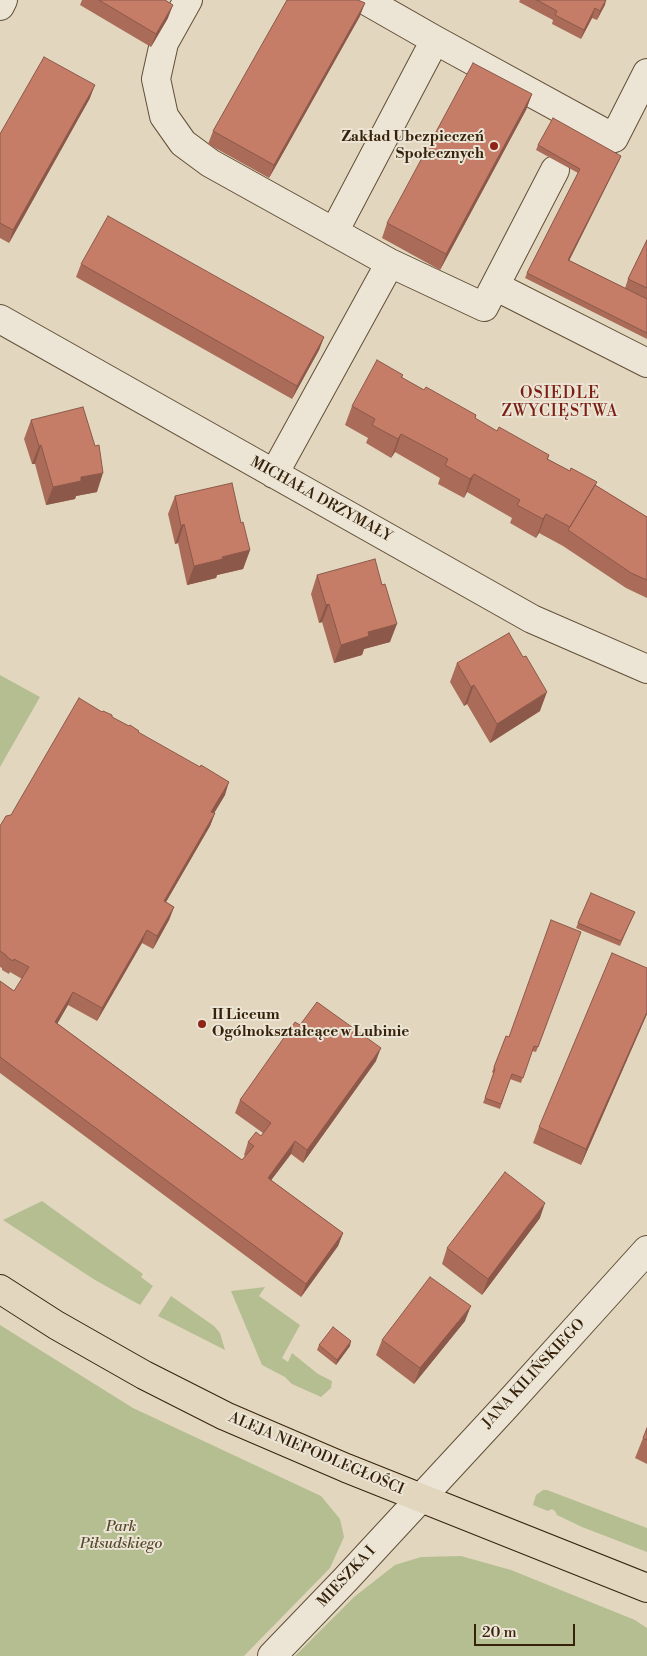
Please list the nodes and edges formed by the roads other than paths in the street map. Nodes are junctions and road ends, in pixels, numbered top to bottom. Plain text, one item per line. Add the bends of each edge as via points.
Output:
1 (3, 0) edge
2 (188, 0) edge
3 (365, 0) edge
4 (0, 6) edge
5 (435, 40) junction
6 (647, 73) edge
7 (555, 170) dead end
8 (334, 232) junction
9 (390, 263) junction
10 (495, 286) junction
11 (0, 319) edge
12 (647, 363) edge
13 (274, 474) junction
14 (647, 669) edge
15 (647, 1250) edge
16 (0, 1288) edge
17 (420, 1497) junction
18 (647, 1588) edge
19 (272, 1656) edge

1 - 4 street
2 - 8 street via 164,43 156,79 164,116 183,143 210,164
3 - 5 street
5 - 6 street via 614,138
5 - 8 street
7 - 10 street
8 - 9 street
9 - 10 street via 484,307
9 - 13 street
10 - 12 street
11 - 13 street, MICHAŁA DRZYMAŁY
13 - 14 street, MICHAŁA DRZYMAŁY via 532,619
15 - 17 street, JANA KILIŃSKIEGO
16 - 17 main road, ALEJA NIEPODLEGŁOŚCI via 128,1366 225,1416
17 - 18 main road, ALEJA NIEPODLEGŁOŚCI
17 - 19 street, MIESZKA I

